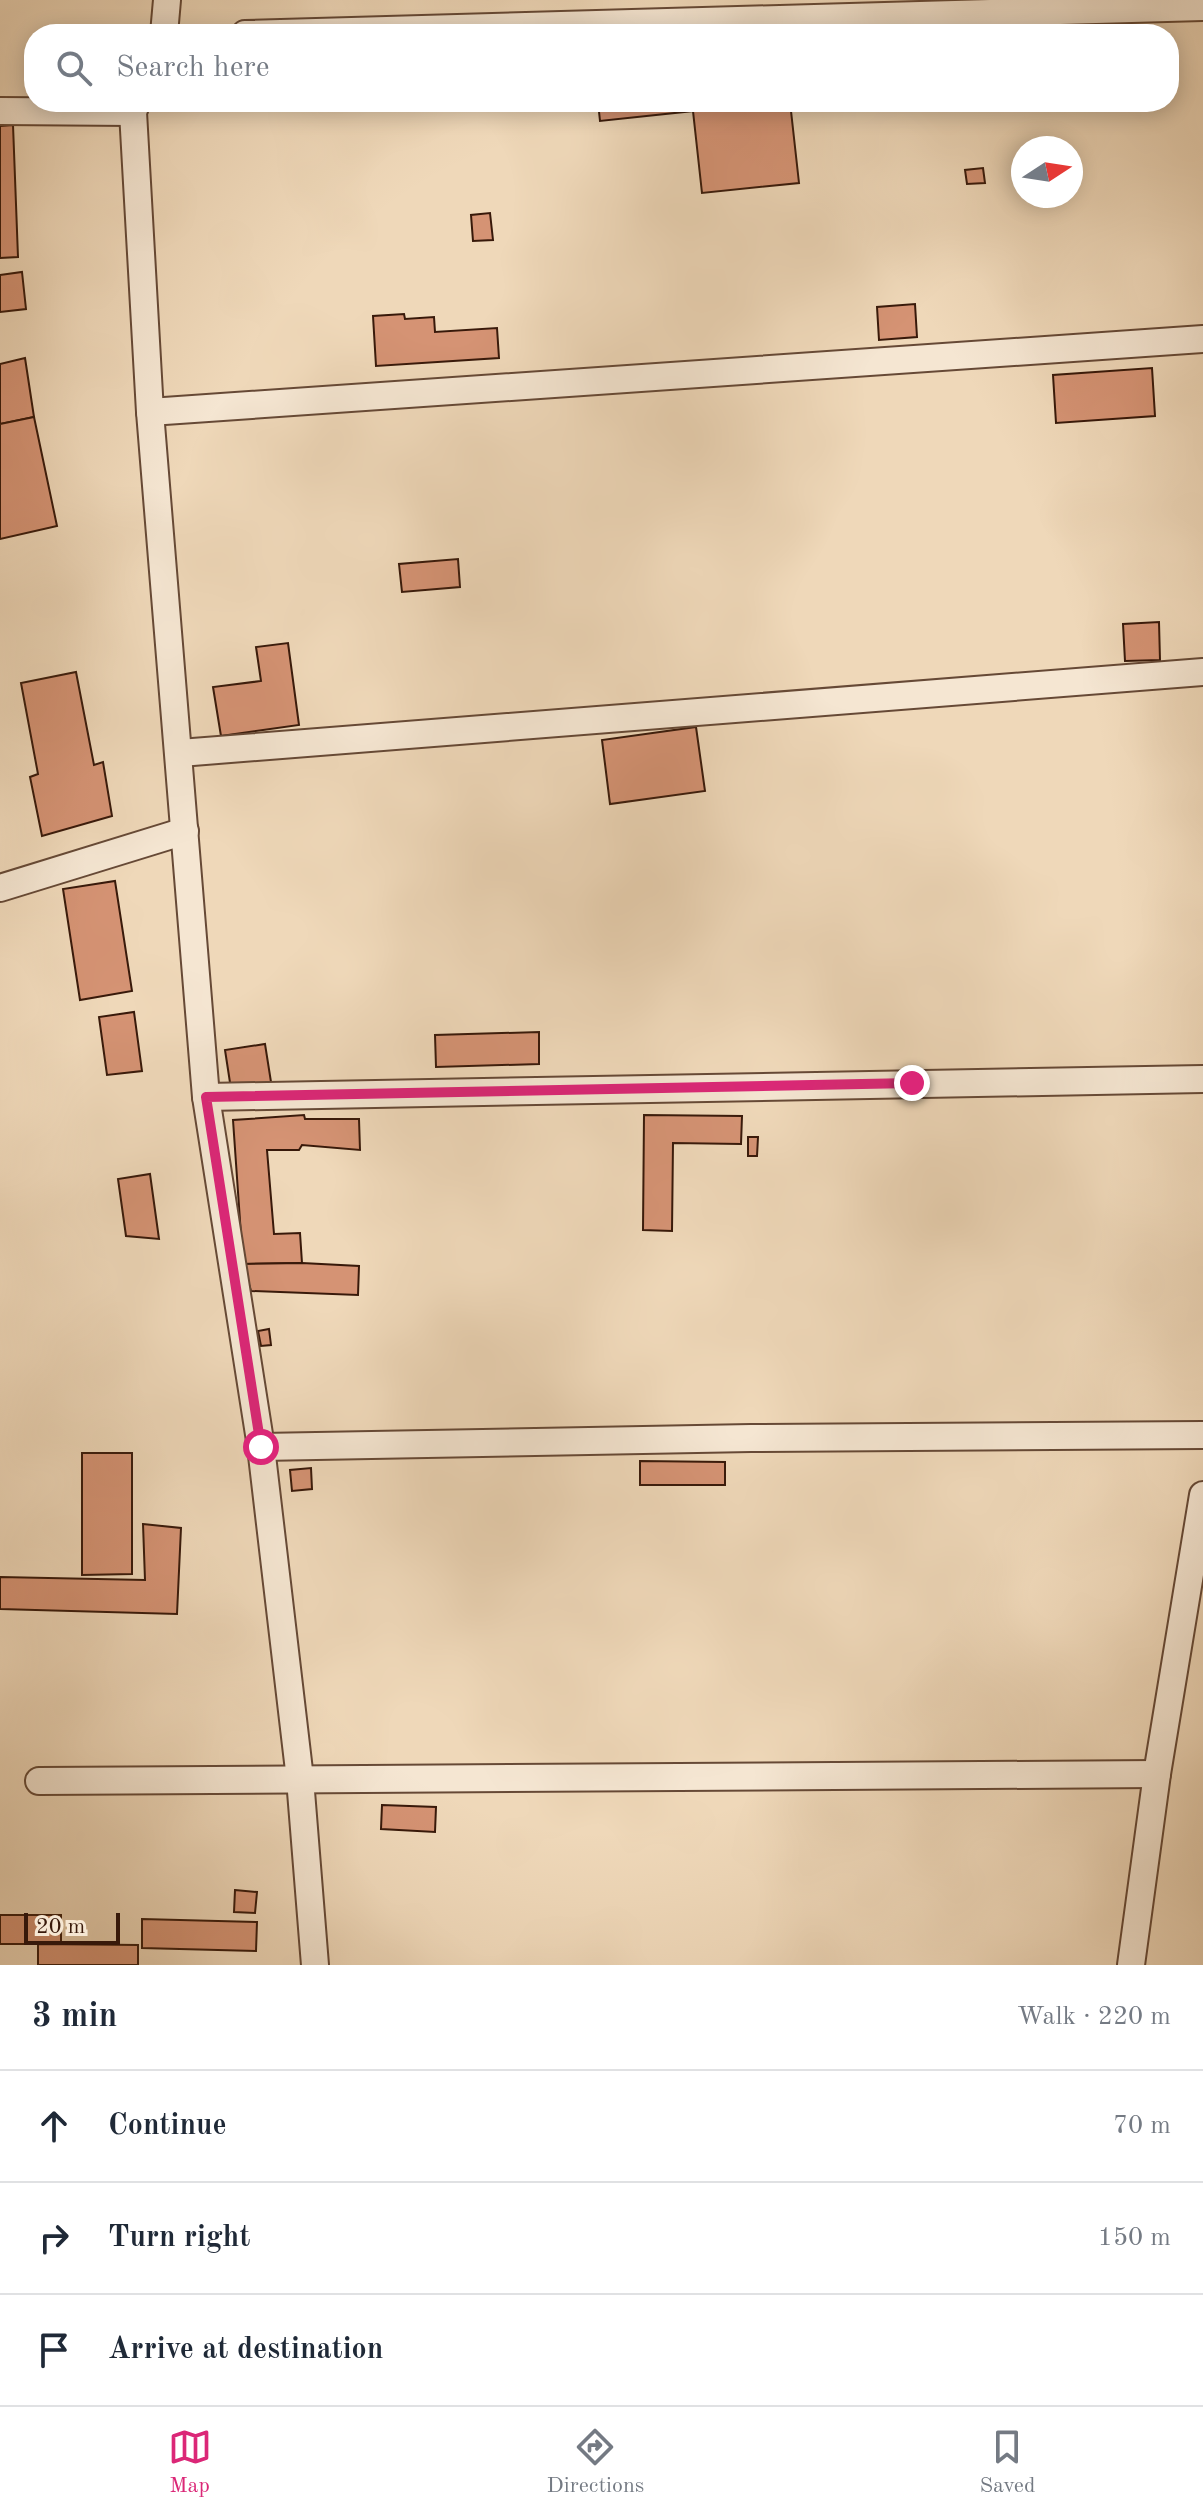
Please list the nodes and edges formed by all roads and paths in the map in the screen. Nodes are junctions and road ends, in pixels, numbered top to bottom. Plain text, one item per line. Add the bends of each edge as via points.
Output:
1 (167, 0) edge
2 (1203, 7) edge
3 (165, 24) edge
4 (600, 24) edge
5 (24, 110) edge
6 (0, 111) edge
7 (135, 112) edge
8 (1203, 339) edge
9 (150, 412) junction
10 (1203, 672) edge
11 (180, 753) junction
12 (185, 831) junction
13 (0, 888) edge
14 (1203, 1079) edge
15 (206, 1097) junction
16 (1203, 1435) edge
17 (261, 1447) junction
18 (1203, 1495) edge
19 (1157, 1774) junction
20 (300, 1779) junction
21 (39, 1781) dead end
22 (315, 1965) edge
23 (1131, 1965) edge

1 - 3 street
2 - 4 street
5 - 6 street
7 - 9 street
8 - 9 street
9 - 11 street
10 - 11 street
11 - 12 street
12 - 13 street
12 - 15 street
14 - 15 street
15 - 17 street
16 - 17 street
17 - 20 street
18 - 19 street
19 - 20 street
19 - 23 street
20 - 21 street
20 - 22 street

